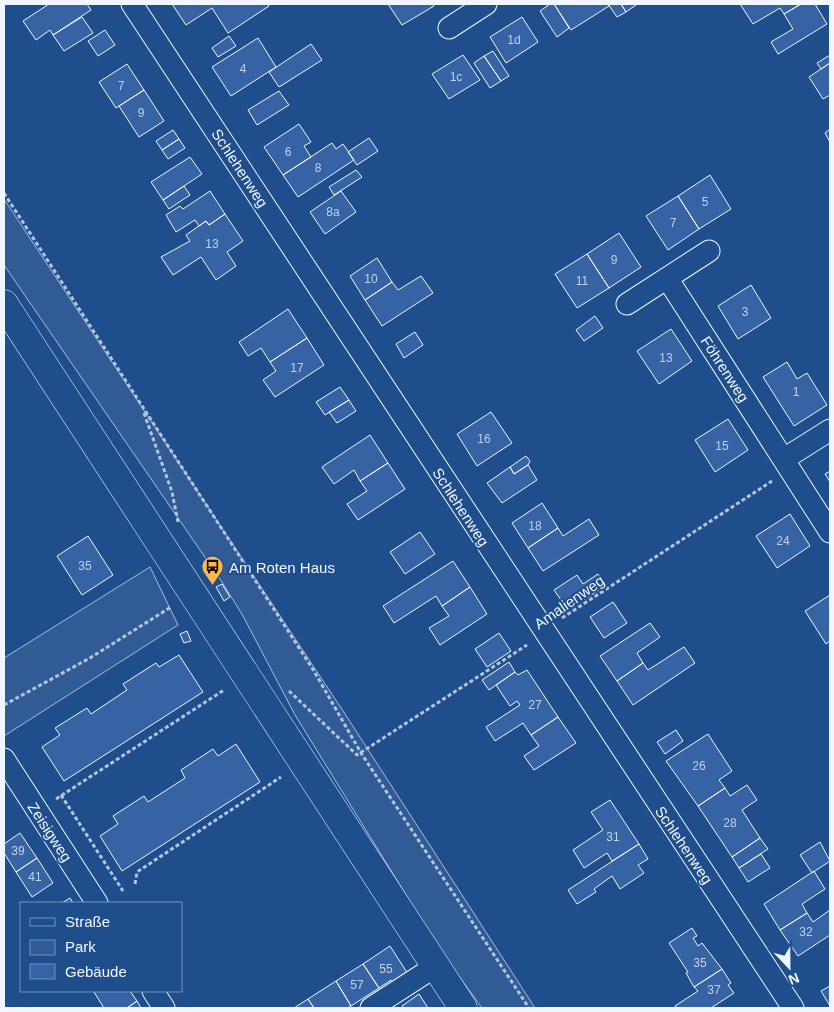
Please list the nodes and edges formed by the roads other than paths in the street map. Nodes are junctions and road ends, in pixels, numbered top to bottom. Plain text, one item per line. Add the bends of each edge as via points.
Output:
1 (132, 4) edge
2 (486, 4) edge
3 (449, 28) dead end
4 (709, 251) dead end
5 (667, 278) junction
6 (4, 304) edge
7 (627, 304) dead end
8 (830, 430) edge
9 (786, 464) junction
10 (830, 532) edge
11 (4, 759) edge
12 (96, 902) edge
13 (436, 966) junction
14 (154, 992) edge
15 (164, 1008) edge
16 (372, 1008) edge
17 (463, 1008) edge
18 (793, 1008) edge

1 - 18 street, Schlehenweg
2 - 3 street
4 - 5 street
5 - 7 street
5 - 9 street, Föhrenweg
6 - 13 street
8 - 9 street
9 - 10 street, Föhrenweg
11 - 12 street, Zeisigweg
13 - 16 street
13 - 17 street
14 - 15 street

